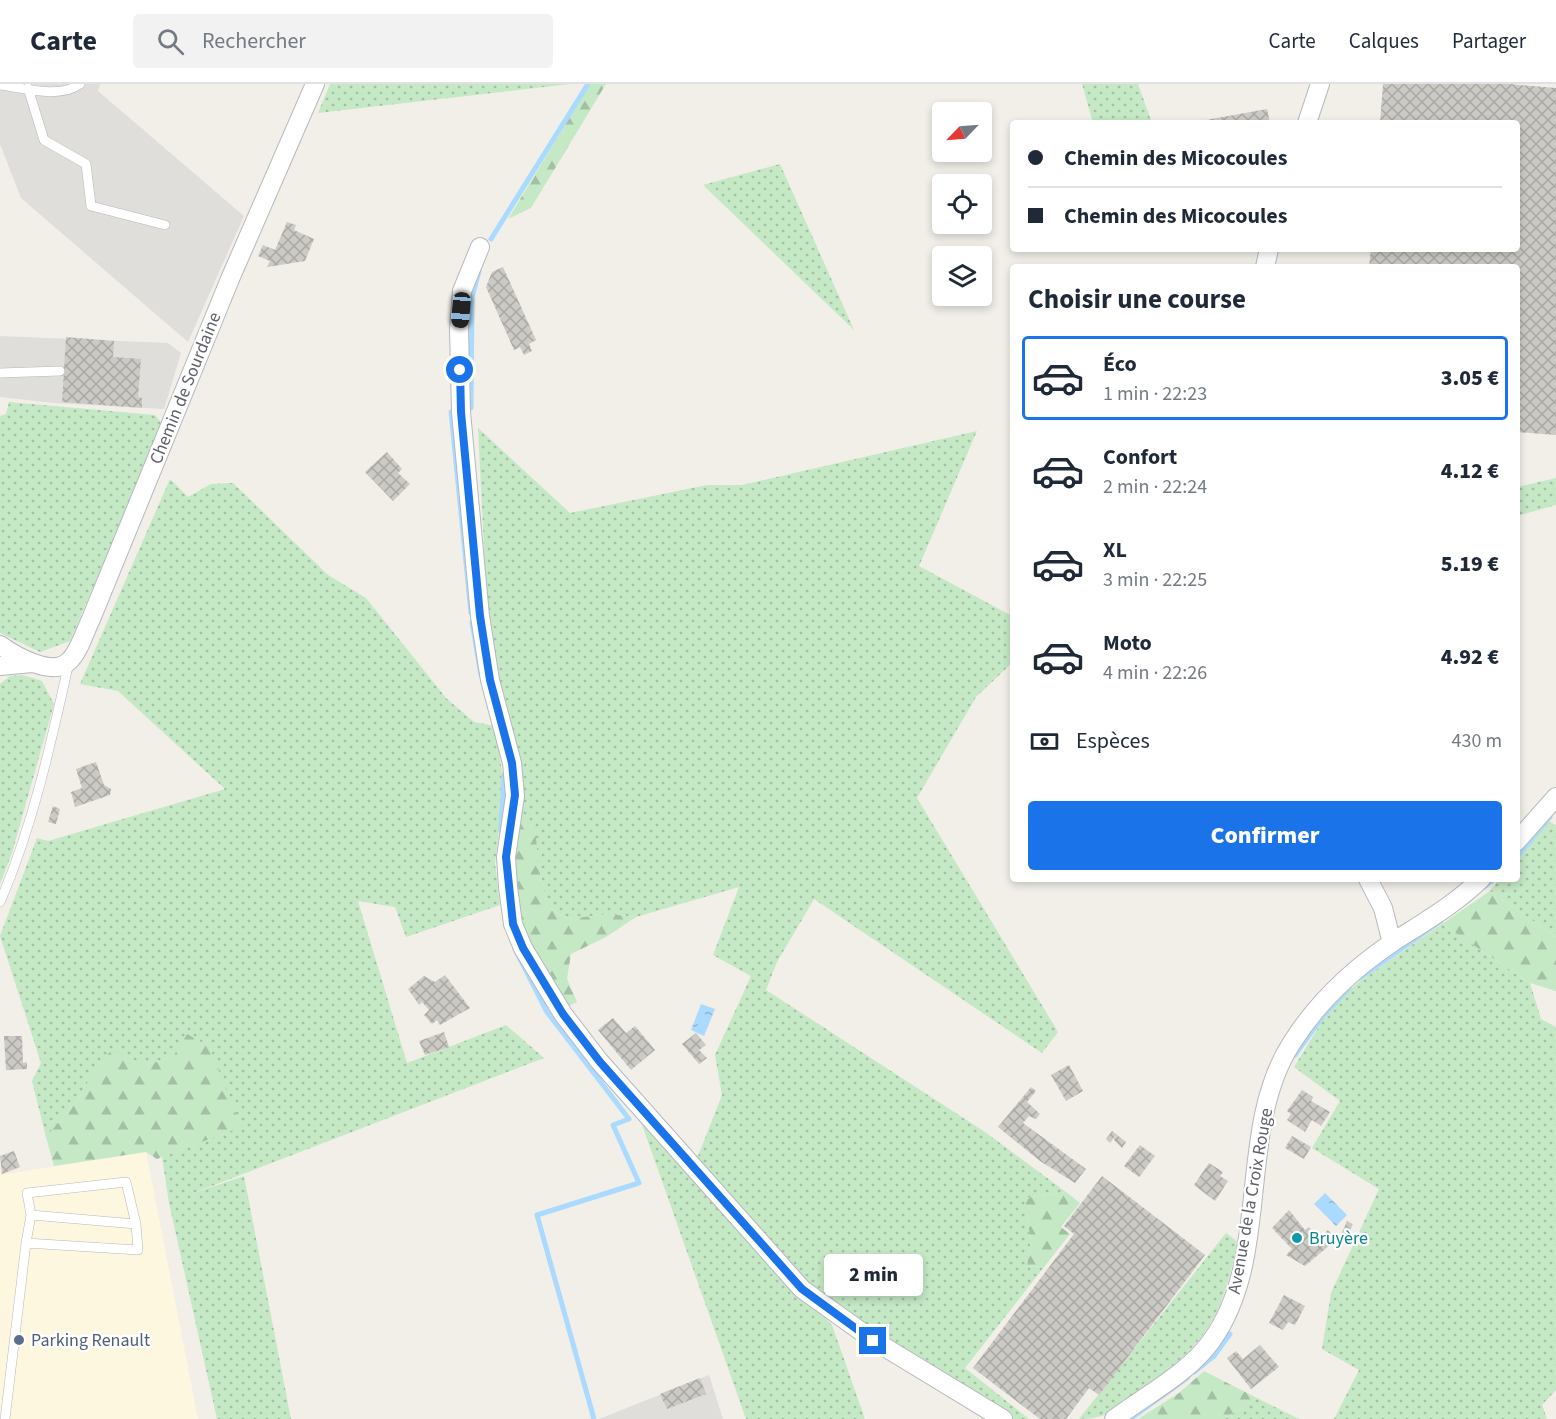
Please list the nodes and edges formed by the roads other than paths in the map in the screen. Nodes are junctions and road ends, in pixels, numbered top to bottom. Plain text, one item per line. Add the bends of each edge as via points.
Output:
1 (80, 84) edge
2 (315, 84) edge
3 (1320, 84) edge
4 (0, 85) edge
5 (28, 88) junction
6 (1308, 120) edge
7 (165, 225) dead end
8 (480, 247) dead end
9 (60, 371) dead end
10 (0, 373) edge
11 (0, 645) edge
12 (69, 661) junction
13 (36, 663) junction
14 (0, 666) edge
15 (1556, 797) edge
16 (1520, 838) edge
17 (1370, 882) edge
18 (1477, 882) edge
19 (0, 902) edge
20 (1392, 943) junction
21 (31, 1215) junction
22 (135, 1224) junction
23 (26, 1243) junction
24 (5, 1419) edge
25 (1003, 1419) edge
26 (1114, 1419) edge

1 - 5 lane via 52,92
2 - 12 street, Chemin de Sourdaine via 230,279 91,619
3 - 6 street
4 - 5 lane
5 - 7 lane via 44,140 86,164 91,206
8 - 25 street via 462,291 461,412 480,616 490,680 512,763 515,795 506,857 513,924 520,940 563,1014 600,1062 802,1289 873,1341
9 - 10 lane
11 - 13 street
12 - 13 street via 59,666
12 - 19 lane via 50,747
13 - 14 street
15 - 16 street
17 - 20 street via 1383,909
18 - 20 street, Avenue de la Croix Rouge via 1433,918
20 - 26 street, Avenue de la Croix Rouge via 1336,989 1290,1046 1264,1117 1246,1246 1235,1294 1212,1340 1195,1360
21 - 22 lane
21 - 22 lane via 27,1193 126,1182
21 - 23 lane
22 - 23 lane via 138,1250
23 - 24 lane

